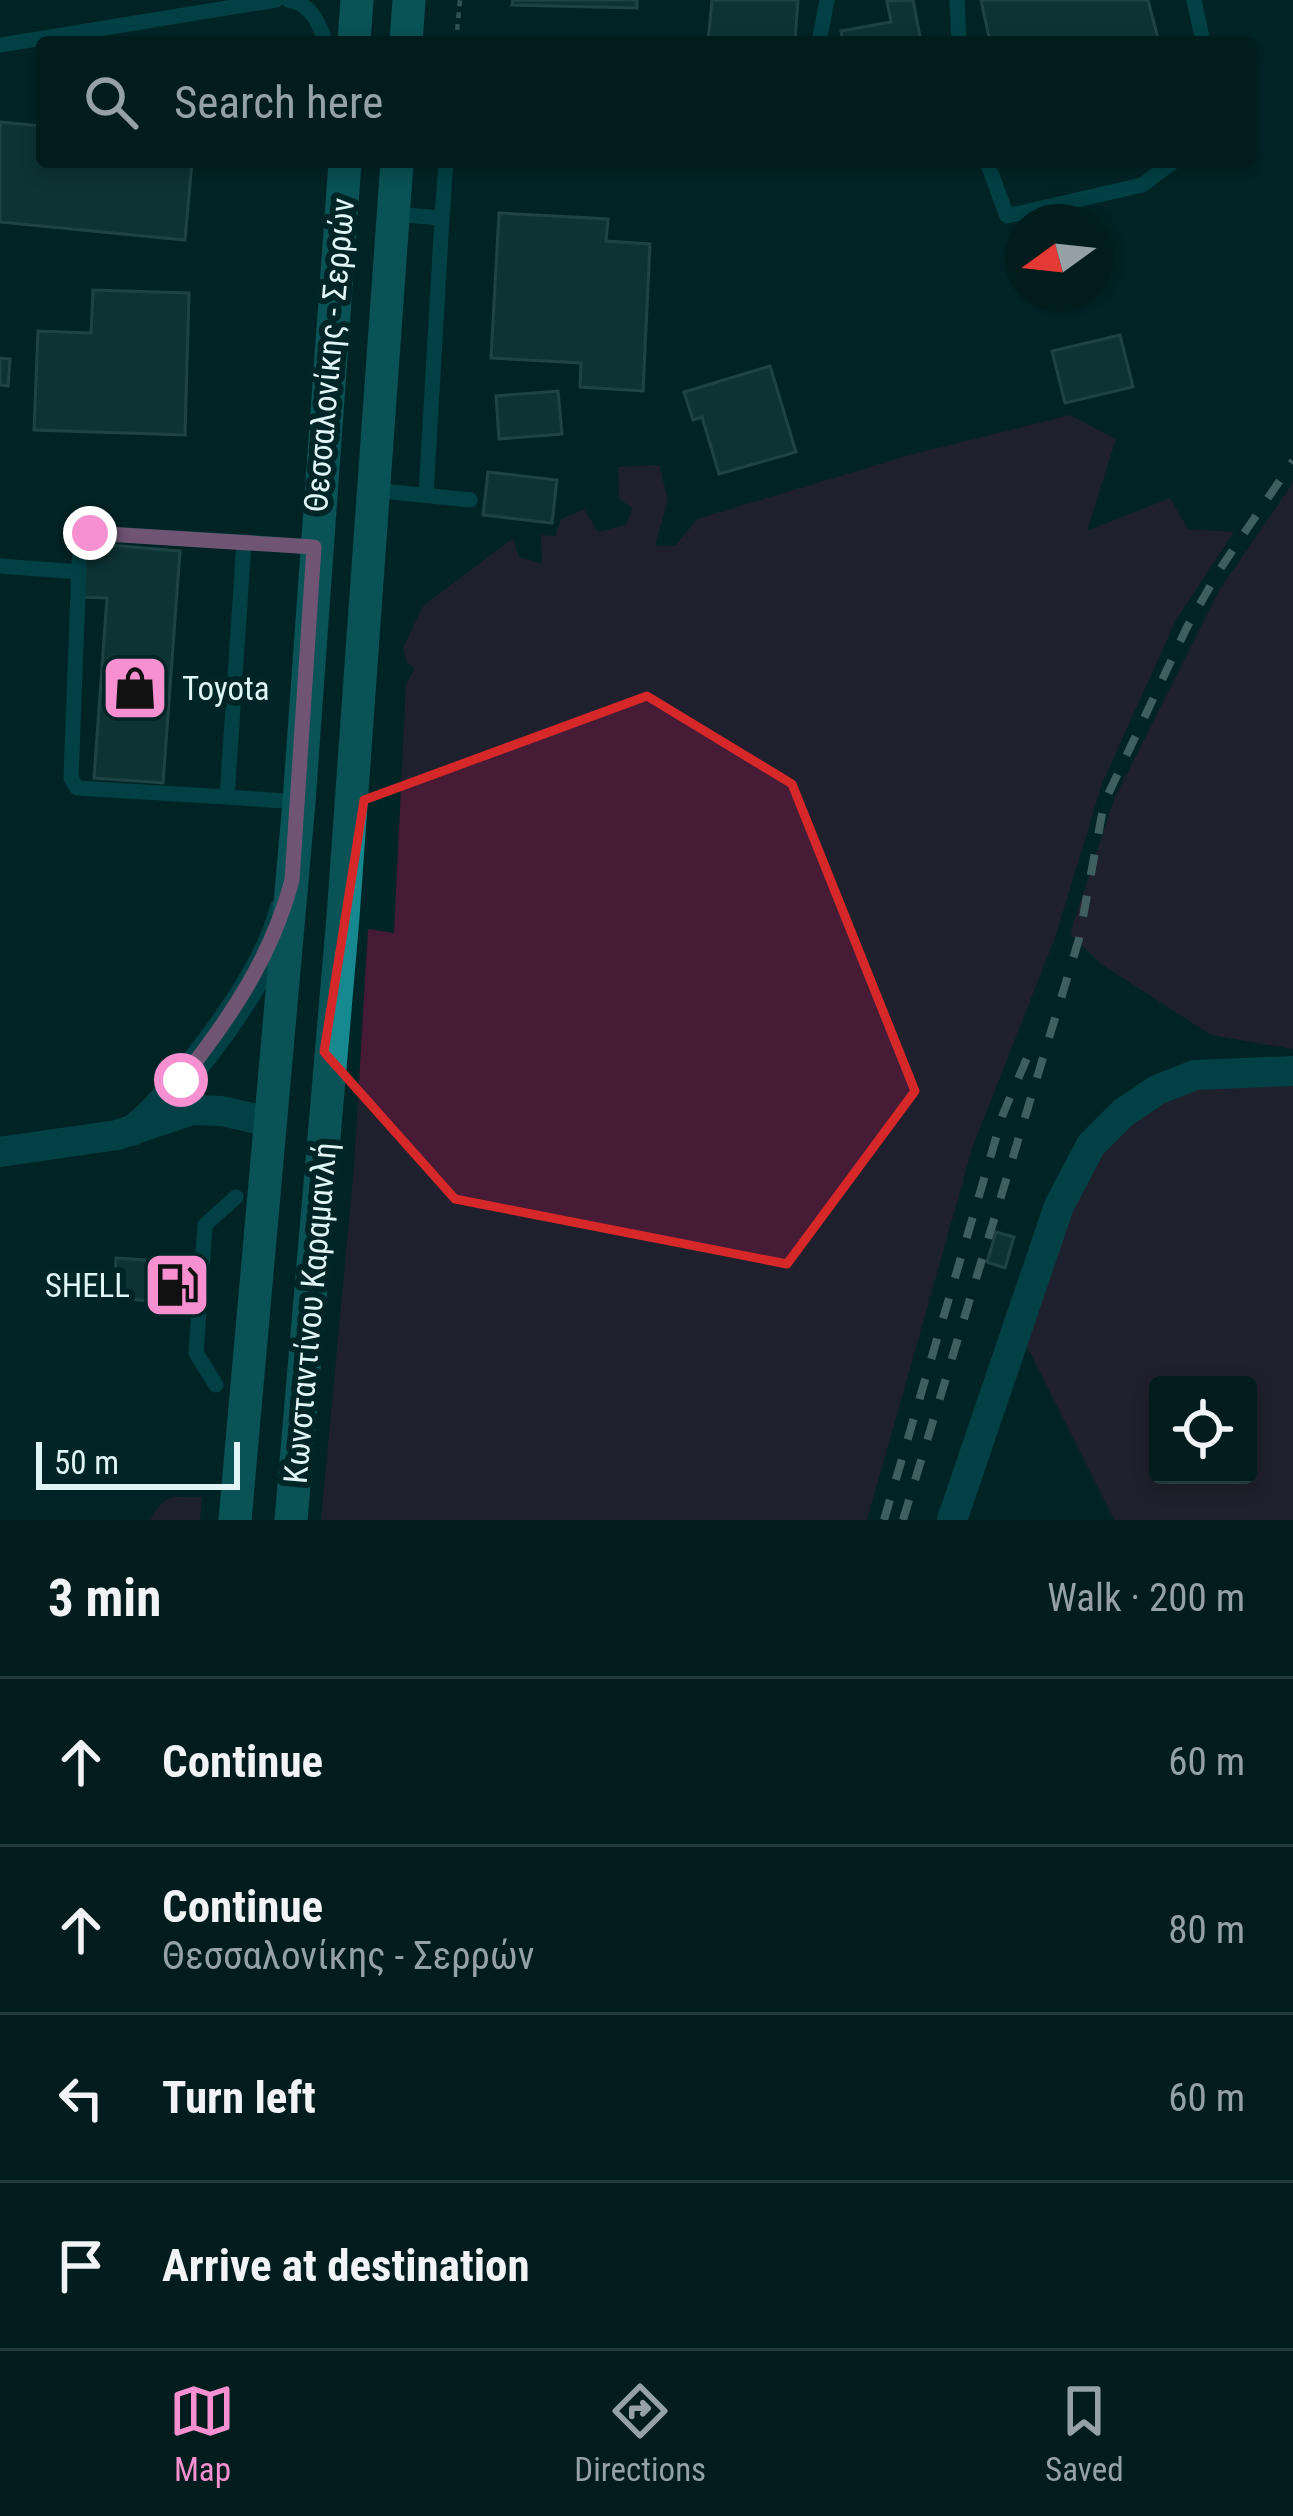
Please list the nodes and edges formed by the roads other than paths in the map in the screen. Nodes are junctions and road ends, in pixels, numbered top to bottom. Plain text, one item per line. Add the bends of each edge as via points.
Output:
1 (276, 0) edge
2 (288, 0) edge
3 (357, 0) edge
4 (409, 0) edge
5 (826, 0) edge
6 (957, 0) edge
7 (1194, 0) edge
8 (55, 36) edge
9 (323, 36) edge
10 (354, 36) edge
11 (406, 36) edge
12 (820, 36) edge
13 (958, 36) edge
14 (1202, 36) edge
15 (36, 39) edge
16 (0, 45) edge
17 (345, 168) edge
18 (397, 168) edge
19 (446, 168) edge
20 (989, 168) edge
21 (1165, 168) edge
22 (393, 214) junction
23 (442, 218) junction
24 (373, 490) junction
25 (426, 495) junction
26 (470, 500) dead end
27 (244, 542) junction
28 (314, 547) junction
29 (0, 566) edge
30 (79, 572) junction
31 (226, 797) junction
32 (299, 802) junction
33 (292, 880) junction
34 (1293, 1071) edge
35 (328, 1105) joint
36 (270, 1122) junction
37 (132, 1131) junction
38 (0, 1152) edge
39 (236, 1197) dead end
40 (216, 1385) dead end
41 (235, 1520) edge
42 (291, 1520) edge
43 (952, 1520) edge

1 - 8 lane
2 - 9 lane via 310,10
3 - 10 main road
4 - 11 main road
5 - 12 lane
6 - 13 lane
7 - 14 lane
15 - 16 lane
17 - 28 main road, Θεσσαλονίκης - Σερρών
18 - 22 main road, Θεσσαλονίκης - Σερρών
19 - 23 lane
20 - 21 lane via 1007,216 1142,185
22 - 23 lane
22 - 24 main road, Θεσσαλονίκης - Σερρών
23 - 25 lane
24 - 25 lane
24 - 35 main road, Θεσσαλονίκης - Σερρών
25 - 26 lane
27 - 28 lane
27 - 30 lane via 90,533 80,540
27 - 31 lane
28 - 32 main road, Θεσσαλονίκης - Σερρών
29 - 30 lane
30 - 31 lane via 71,778 77,788
31 - 32 lane
32 - 33 main road, Θεσσαλονίκης - Σερρών
33 - 36 main road, Θεσσαλονίκης - Σερρών
33 - 37 street via 280,925 249,984 168,1098
34 - 43 street via 1195,1075 1157,1090 1091,1145 1059,1206
35 - 42 main road, Κωνσταντίνου Καραμανλή
36 - 37 street via 192,1110
36 - 41 main road, Κωνσταντίνου Καραμανλή
37 - 38 street
39 - 40 lane via 205,1226 196,1353

